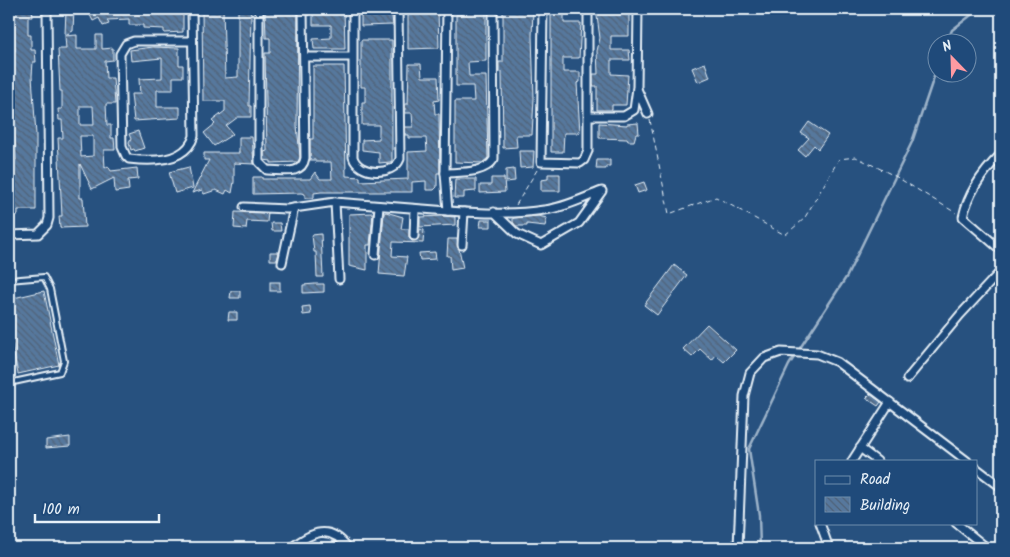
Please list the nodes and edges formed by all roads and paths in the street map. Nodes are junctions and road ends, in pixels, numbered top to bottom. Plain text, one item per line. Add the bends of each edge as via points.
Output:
1 (47, 9) edge
2 (192, 9) edge
3 (259, 9) edge
4 (304, 9) edge
5 (352, 9) edge
6 (398, 9) edge
7 (447, 9) edge
8 (493, 9) edge
9 (543, 9) edge
10 (588, 9) edge
11 (638, 9) edge
12 (192, 42) junction
13 (305, 57) junction
14 (352, 57) junction
15 (637, 88) junction
16 (648, 114) joint
17 (589, 116) junction
18 (1001, 154) edge
19 (541, 162) junction
20 (445, 173) junction
21 (335, 202) junction
22 (380, 206) junction
23 (244, 207) dead end
24 (294, 208) junction
25 (415, 209) junction
26 (448, 211) junction
27 (464, 212) junction
28 (494, 212) junction
29 (514, 213) junction
30 (963, 217) junction
31 (9, 236) edge
32 (414, 236) dead end
33 (462, 246) dead end
34 (1001, 250) edge
35 (375, 255) dead end
36 (282, 263) dead end
37 (1001, 271) edge
38 (339, 279) dead end
39 (9, 280) edge
40 (907, 379) dead end
41 (9, 383) edge
42 (890, 402) junction
43 (860, 448) junction
44 (853, 460) edge
45 (876, 460) edge
46 (966, 460) edge
47 (978, 470) edge
48 (1001, 487) edge
49 (820, 524) edge
50 (957, 524) edge
51 (291, 548) edge
52 (348, 548) edge
53 (738, 548) edge
54 (829, 548) edge
55 (987, 548) edge

1 - 31 street via 49,218 38,234
2 - 12 street
3 - 13 street via 258,156 262,167 267,170 298,171 304,163
4 - 13 street
5 - 14 street
6 - 14 street via 400,159 398,165 388,171 364,170 355,163
7 - 20 street
8 - 20 street via 494,159 479,170
9 - 19 street
10 - 17 street
11 - 15 street
12 - 12 street via 192,144 187,151 171,158 129,159 122,147 122,48 134,40
13 - 14 street
15 - 16 street
15 - 17 street via 636,105 630,114
16 - 30 path via 669,214 716,197 785,235 804,219 838,159 856,158 895,176
17 - 19 street via 588,151 584,160 580,163
18 - 30 street via 966,199
19 - 29 path
20 - 26 street
21 - 22 street
21 - 24 street
21 - 38 street
22 - 25 street
22 - 35 street
23 - 24 street
24 - 36 street
25 - 26 street
25 - 32 street
26 - 27 street
27 - 28 street
27 - 33 street
28 - 29 street
28 - 29 street via 517,234 541,245 579,223 602,191 544,210
30 - 34 street
37 - 40 street
39 - 41 lane via 44,277 50,289 64,362 60,372
42 - 43 street
42 - 46 street
42 - 53 street via 837,362 817,354 781,352 756,364 744,396
43 - 44 street
43 - 45 street
47 - 48 street
49 - 54 street
50 - 55 street
51 - 52 street via 306,536 320,532 343,540

